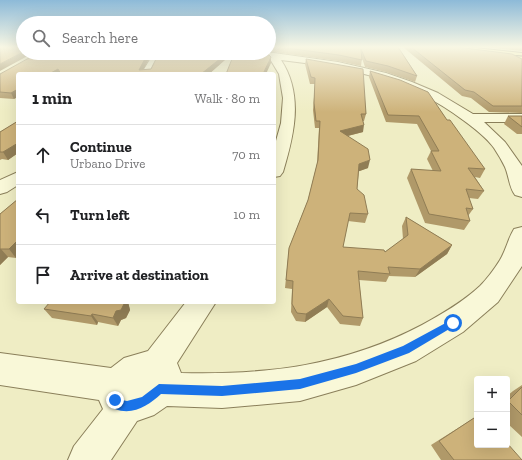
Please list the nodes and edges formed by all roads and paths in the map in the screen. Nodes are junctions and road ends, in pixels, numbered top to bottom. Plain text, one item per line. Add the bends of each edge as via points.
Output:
1 (280, 68) edge
2 (352, 68) edge
3 (469, 118) junction
4 (522, 118) edge
5 (276, 166) edge
6 (16, 178) edge
7 (0, 188) edge
8 (522, 191) edge
9 (522, 235) edge
10 (201, 304) edge
11 (0, 369) edge
12 (158, 377) junction
13 (123, 396) junction
14 (88, 460) edge

1 - 5 street via 287,85 289,113
2 - 3 street via 378,74 424,91
3 - 4 street
3 - 8 street via 499,144 512,163
6 - 7 street
9 - 12 street via 511,264 489,294 453,323 406,350 356,369 300,384 222,391
10 - 12 street
11 - 13 street
12 - 13 street via 134,371
13 - 14 street

